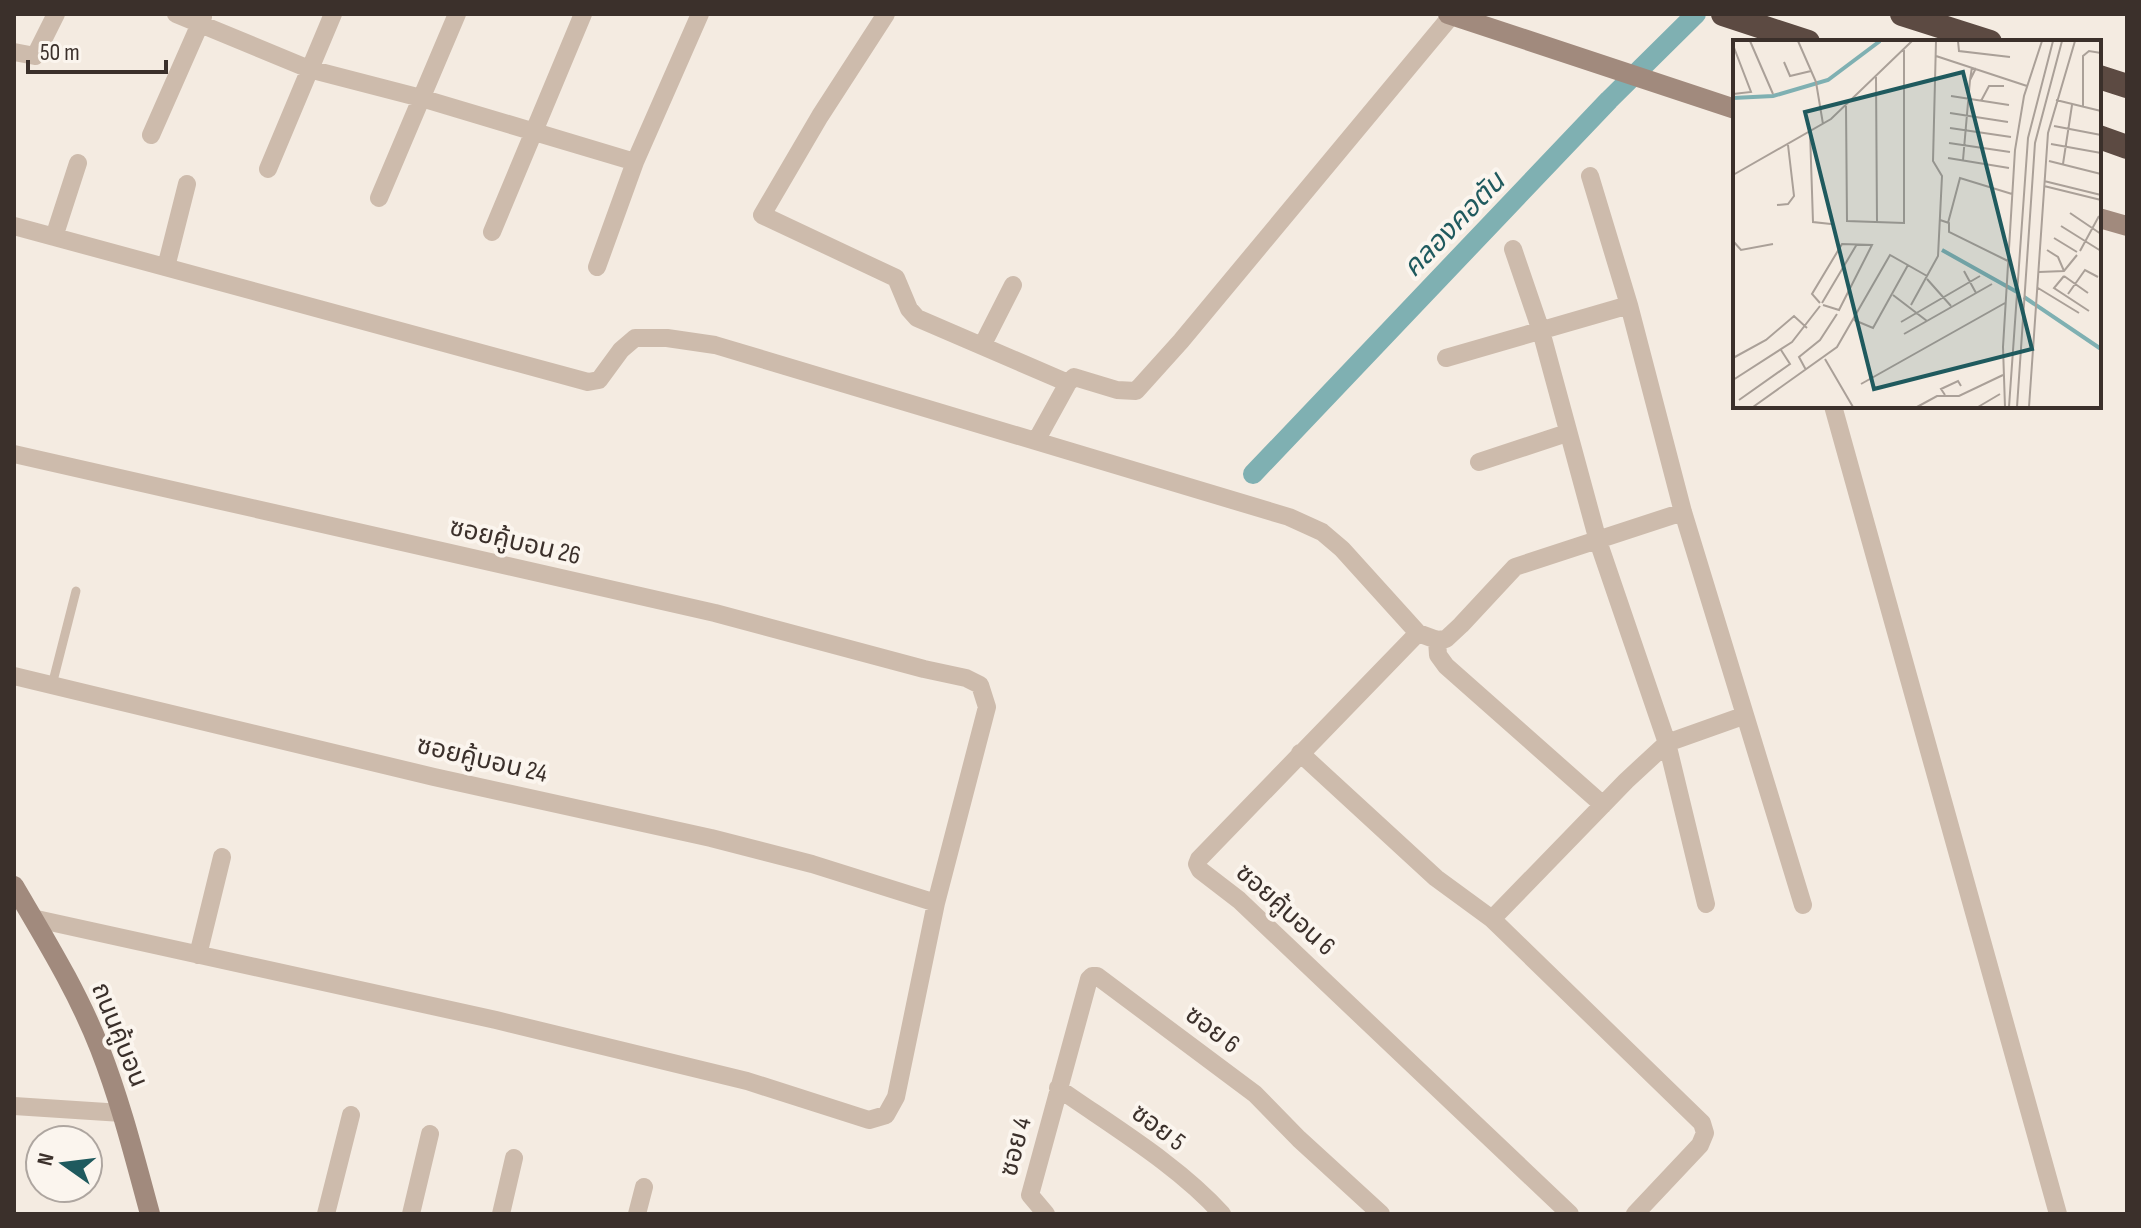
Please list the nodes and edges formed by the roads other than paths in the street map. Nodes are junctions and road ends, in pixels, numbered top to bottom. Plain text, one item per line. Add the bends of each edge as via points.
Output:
1 (56, 14) edge
2 (176, 14) edge
3 (333, 14) edge
4 (457, 14) edge
5 (583, 14) edge
6 (700, 14) edge
7 (886, 14) edge
8 (1723, 14) edge
9 (1902, 14) edge
10 (1450, 15) edge
11 (202, 20) edge
12 (1802, 40) edge
13 (1984, 40) edge
14 (14, 52) edge
15 (309, 69) junction
16 (2101, 78) edge
17 (2127, 86) edge
18 (421, 98) junction
19 (1733, 108) edge
20 (535, 131) junction
21 (151, 135) dead end
22 (2101, 138) edge
23 (2127, 147) edge
24 (635, 162) junction
25 (78, 163) dead end
26 (268, 169) dead end
27 (1590, 176) dead end
28 (187, 184) dead end
29 (379, 198) dead end
30 (2101, 219) edge
31 (14, 226) edge
32 (2127, 226) edge
33 (492, 232) dead end
34 (54, 237) junction
35 (1513, 249) dead end
36 (166, 267) junction
37 (597, 267) dead end
38 (1013, 285) dead end
39 (1629, 305) junction
40 (1541, 331) junction
41 (982, 346) junction
42 (1446, 358) dead end
43 (1068, 383) junction
44 (1834, 408) edge
45 (1567, 433) junction
46 (1036, 441) junction
47 (14, 454) edge
48 (1479, 462) dead end
49 (1683, 512) junction
50 (1598, 541) junction
51 (76, 591) dead end
52 (1418, 633) junction
53 (1437, 640) junction
54 (14, 676) edge
55 (52, 685) junction
56 (1743, 716) junction
57 (1667, 743) junction
58 (1300, 753) junction
59 (1603, 805) junction
60 (222, 857) dead end
61 (14, 886) edge
62 (936, 903) junction
63 (1706, 904) dead end
64 (1803, 905) dead end
65 (32, 918) junction
66 (1492, 919) junction
67 (198, 955) junction
68 (1058, 1088) junction
69 (14, 1106) edge
70 (122, 1113) junction
71 (351, 1115) dead end
72 (430, 1134) dead end
73 (514, 1158) dead end
74 (644, 1187) dead end
75 (150, 1214) edge
76 (326, 1214) edge
77 (411, 1214) edge
78 (501, 1214) edge
79 (637, 1214) edge
80 (1046, 1214) edge
81 (1222, 1214) edge
82 (1381, 1214) edge
83 (1570, 1214) edge
84 (1635, 1214) edge
85 (2058, 1214) edge

1 - 14 street via 35,56
2 - 11 street
3 - 15 street
4 - 18 street
5 - 20 street
6 - 24 street
7 - 41 street via 762,215 896,278 917,318
8 - 12 highway
9 - 13 highway
10 - 19 main road
10 - 43 street via 1136,391 1074,377
11 - 15 street
11 - 21 street
15 - 18 street
15 - 26 street
16 - 17 highway
18 - 20 street
18 - 29 street
20 - 24 street
20 - 33 street
22 - 23 highway
24 - 37 street
25 - 34 street
27 - 39 street
28 - 36 street
30 - 32 main road
31 - 34 street
34 - 36 street
35 - 40 street
36 - 46 street via 588,382 599,380 635,338 715,345
38 - 41 street
39 - 40 street
39 - 49 street
40 - 42 street
40 - 45 street
41 - 43 street
43 - 46 street
44 - 85 street
45 - 48 street
45 - 50 street
46 - 52 street via 1252,505 1322,532
47 - 62 street, ซอยคู้บอน 26 via 715,613 966,678 980,685 987,707
49 - 50 street
49 - 56 street
50 - 53 street via 1515,567 1446,639
50 - 57 street
51 - 55 lane
52 - 53 street
52 - 58 street, ซอยคู้บอน 6
53 - 59 street via 1446,666
54 - 55 street, ซอยคู้บอน 24
55 - 62 street, ซอยคู้บอน 24 via 711,838
56 - 57 street
56 - 64 street
57 - 59 street
57 - 63 street
58 - 66 street via 1436,878
58 - 83 street, ซอยคู้บอน 6 via 1199,859 1200,870 1239,900
59 - 66 street
60 - 67 street
61 - 65 main road, ถนนคู้บอน
62 - 67 street via 896,1097 886,1115 869,1120 747,1081
65 - 67 street
65 - 70 main road, ถนนคู้บอน via 100,1048
66 - 84 street via 1702,1123 1700,1145
68 - 80 street, ซอย 4 via 1030,1195
68 - 81 street, ซอย 5 via 1150,1153
68 - 82 street, ซอย 6 via 1089,979 1097,976 1255,1094
69 - 70 street
70 - 75 main road, ถนนคู้บอน
71 - 76 street
72 - 77 street
73 - 78 street
74 - 79 street

